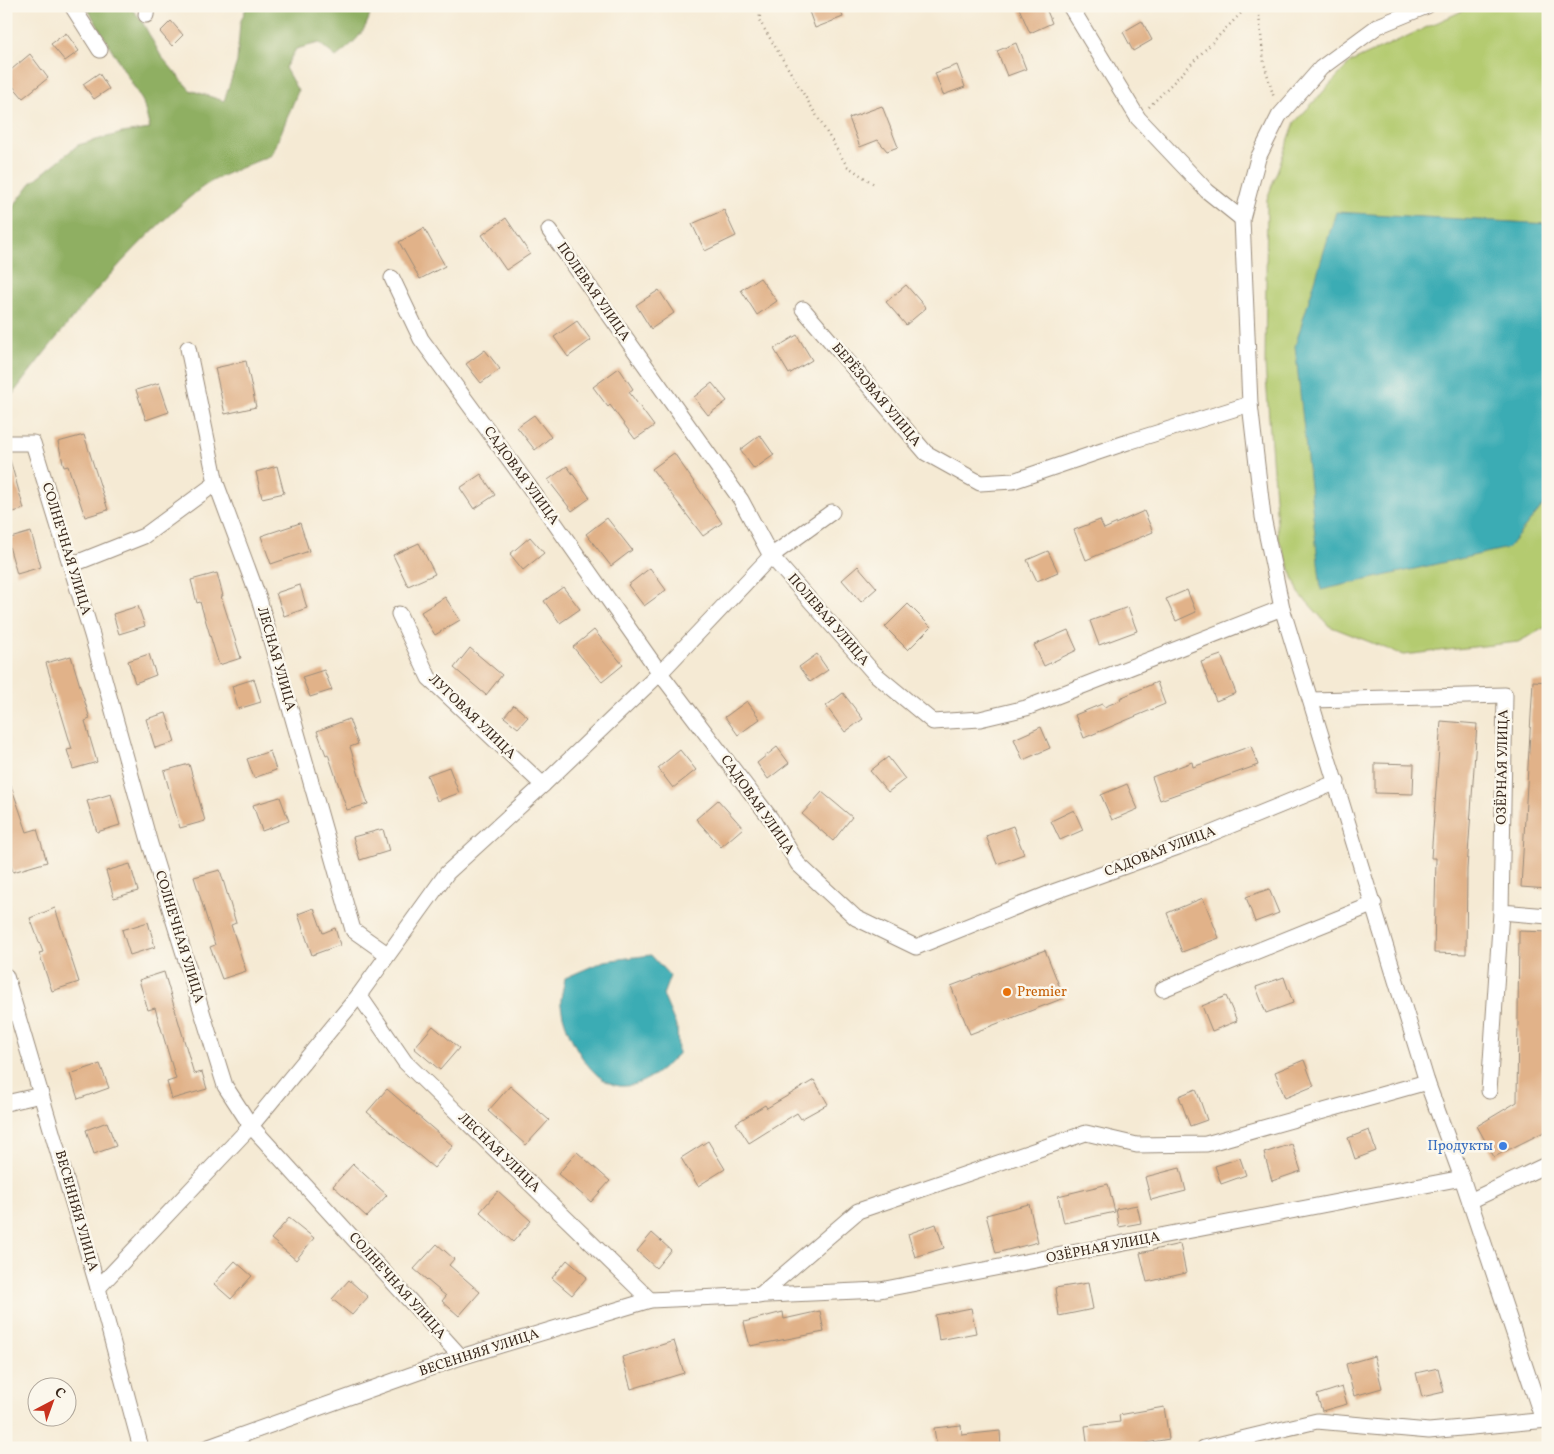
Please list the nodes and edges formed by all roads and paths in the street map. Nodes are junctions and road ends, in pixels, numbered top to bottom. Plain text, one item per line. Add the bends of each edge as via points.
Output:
1 (72, 6) edge
2 (762, 6) edge
3 (1070, 6) edge
4 (1248, 6) edge
5 (1258, 6) edge
6 (1427, 6) edge
7 (100, 50) dead end
8 (1279, 116) junction
9 (1138, 118) junction
10 (874, 184) dead end
11 (1242, 219) junction
12 (549, 230) dead end
13 (392, 278) dead end
14 (803, 309) dead end
15 (188, 348) dead end
16 (1250, 404) junction
17 (6, 443) edge
18 (216, 483) junction
19 (832, 512) dead end
20 (771, 556) junction
21 (71, 565) junction
22 (1282, 608) junction
23 (399, 614) dead end
24 (660, 673) junction
25 (1311, 700) junction
26 (1337, 782) junction
27 (543, 785) junction
28 (1374, 904) junction
29 (1501, 912) junction
30 (1548, 916) edge
31 (387, 954) junction
32 (6, 976) edge
33 (1163, 989) dead end
34 (359, 995) junction
35 (1427, 1082) junction
36 (1489, 1091) dead end
37 (41, 1095) junction
38 (6, 1103) edge
39 (251, 1126) junction
40 (1548, 1164) edge
41 (1462, 1178) junction
42 (1470, 1201) junction
43 (98, 1288) junction
44 (759, 1296) junction
45 (650, 1300) junction
46 (461, 1357) junction
47 (1546, 1420) edge
48 (141, 1448) edge
49 (206, 1448) edge
50 (1204, 1448) edge

1 - 7 street
2 - 10 path via 759,20 847,166
3 - 9 street
4 - 9 path
5 - 8 path via 1264,63
6 - 8 street via 1378,26 1321,68
8 - 11 street via 1258,158
9 - 11 street via 1207,191
11 - 16 street
12 - 20 street, ПОЛЕВАЯ УЛИЦА via 741,500
13 - 24 street, САДОВАЯ УЛИЦА via 421,339
14 - 16 street, БЕРЁЗОВАЯ УЛИЦА via 926,453 980,483 1013,481
15 - 18 street, ЛЕСНАЯ УЛИЦА
16 - 22 street via 1263,517
17 - 21 street, СОЛНЕЧНАЯ УЛИЦА via 33,443
18 - 21 street via 144,536
18 - 31 street, ЛЕСНАЯ УЛИЦА via 259,599 353,930
19 - 20 street
20 - 22 street, ПОЛЕВАЯ УЛИЦА via 874,673 933,722 980,719 1026,708
20 - 24 street
21 - 39 street, СОЛНЕЧНАЯ УЛИЦА via 150,844 222,1077
22 - 25 street
23 - 27 street, ЛУГОВАЯ УЛИЦА via 429,678
24 - 26 street, САДОВАЯ УЛИЦА via 770,819 798,864 856,918 916,947
24 - 27 street
25 - 26 street
25 - 29 street, ОЗЁРНАЯ УЛИЦА via 1505,696
26 - 28 street
27 - 31 street via 447,873
28 - 33 street
28 - 35 street
29 - 30 street
29 - 36 street, ОЗЁРНАЯ УЛИЦА
31 - 34 street
32 - 37 street, ВЕСЕННЯЯ УЛИЦА
34 - 39 street
34 - 45 street, ЛЕСНАЯ УЛИЦА via 405,1062
35 - 41 street
35 - 44 street via 1206,1144 1137,1145 1086,1134 858,1211
37 - 38 street
37 - 43 street, ВЕСЕННЯЯ УЛИЦА
39 - 43 street
39 - 46 street, СОЛНЕЧНАЯ УЛИЦА
40 - 42 street
41 - 42 street
41 - 44 street, ОЗЁРНАЯ УЛИЦА via 880,1290
42 - 47 street
43 - 48 street, ВЕСЕННЯЯ УЛИЦА
44 - 45 street, ВЕСЕННЯЯ УЛИЦА
45 - 46 street, ВЕСЕННЯЯ УЛИЦА
46 - 49 street, ВЕСЕННЯЯ УЛИЦА
47 - 50 street via 1429,1431 1317,1421

